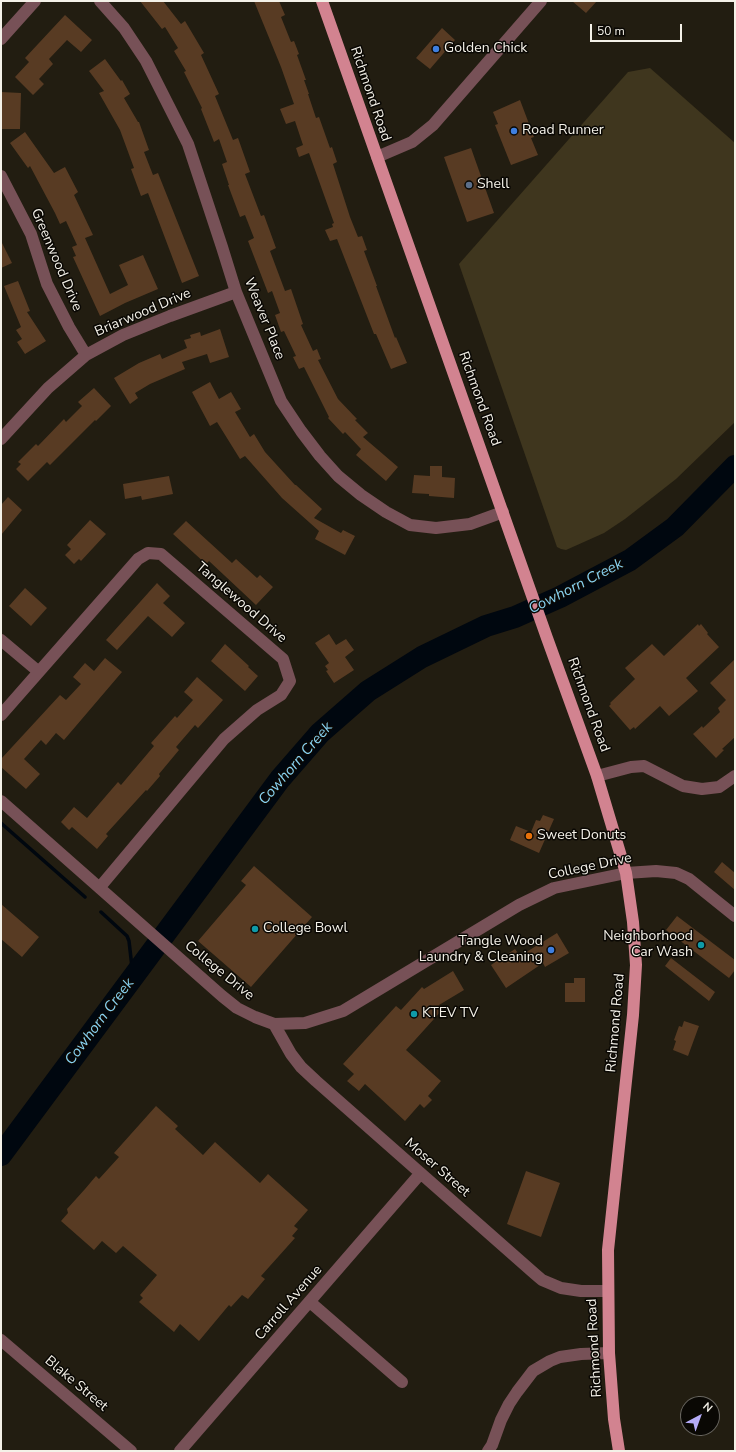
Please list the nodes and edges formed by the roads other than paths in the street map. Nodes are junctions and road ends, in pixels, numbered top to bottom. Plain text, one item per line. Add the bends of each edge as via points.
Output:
1 (35, 1) edge
2 (100, 1) edge
3 (322, 1) edge
4 (541, 1) edge
5 (1, 39) edge
6 (377, 157) junction
7 (1, 176) edge
8 (236, 292) junction
9 (86, 355) junction
10 (1, 439) edge
11 (503, 512) junction
12 (1, 640) edge
13 (39, 672) junction
14 (1, 715) edge
15 (598, 776) junction
16 (735, 776) edge
17 (1, 801) edge
18 (626, 873) junction
19 (100, 887) junction
20 (735, 916) edge
21 (274, 1024) junction
22 (420, 1174) junction
23 (607, 1291) junction
24 (310, 1302) junction
25 (1, 1340) edge
26 (609, 1353) junction
27 (402, 1382) dead end
28 (493, 1449) edge
29 (131, 1451) edge
30 (180, 1451) edge
31 (619, 1451) edge

1 - 5 street
2 - 8 street, Weaver Place via 124,28 146,61 188,144
3 - 6 main road, Richmond Road
4 - 6 street via 433,125 412,142
6 - 11 main road, Richmond Road
7 - 9 street, Greenwood Drive via 31,234 47,284
8 - 9 street, Briarwood Drive via 124,335
8 - 11 street, Weaver Place via 281,401 320,456 338,476 361,495 410,524 436,528 470,524
9 - 10 street, Briarwood Drive via 48,388
11 - 15 main road, Richmond Road
12 - 13 street
13 - 14 street, Tanglewood Drive
13 - 19 street, Tanglewood Drive via 138,559 148,553 161,554 283,659 290,681 281,695 256,710 224,739
15 - 16 street via 644,766 683,786 702,789 719,787
15 - 18 main road, Richmond Road
17 - 19 street, College Drive
18 - 20 street, College Drive via 676,873 689,879
18 - 21 street, College Drive via 554,888 519,905 342,1012 305,1023
18 - 23 main road, Richmond Road via 633,922 635,972 633,1015 611,1215
19 - 21 street, College Drive via 237,1008
21 - 22 street, Moser Street via 301,1067
22 - 23 street, Moser Street via 542,1280 571,1290
22 - 24 street, Carroll Avenue
23 - 26 main road, Richmond Road
24 - 27 street
24 - 30 street, Carroll Avenue
25 - 29 street, Blake Street
26 - 28 street via 560,1357 533,1372 509,1404 501,1420
26 - 31 main road, Richmond Road

